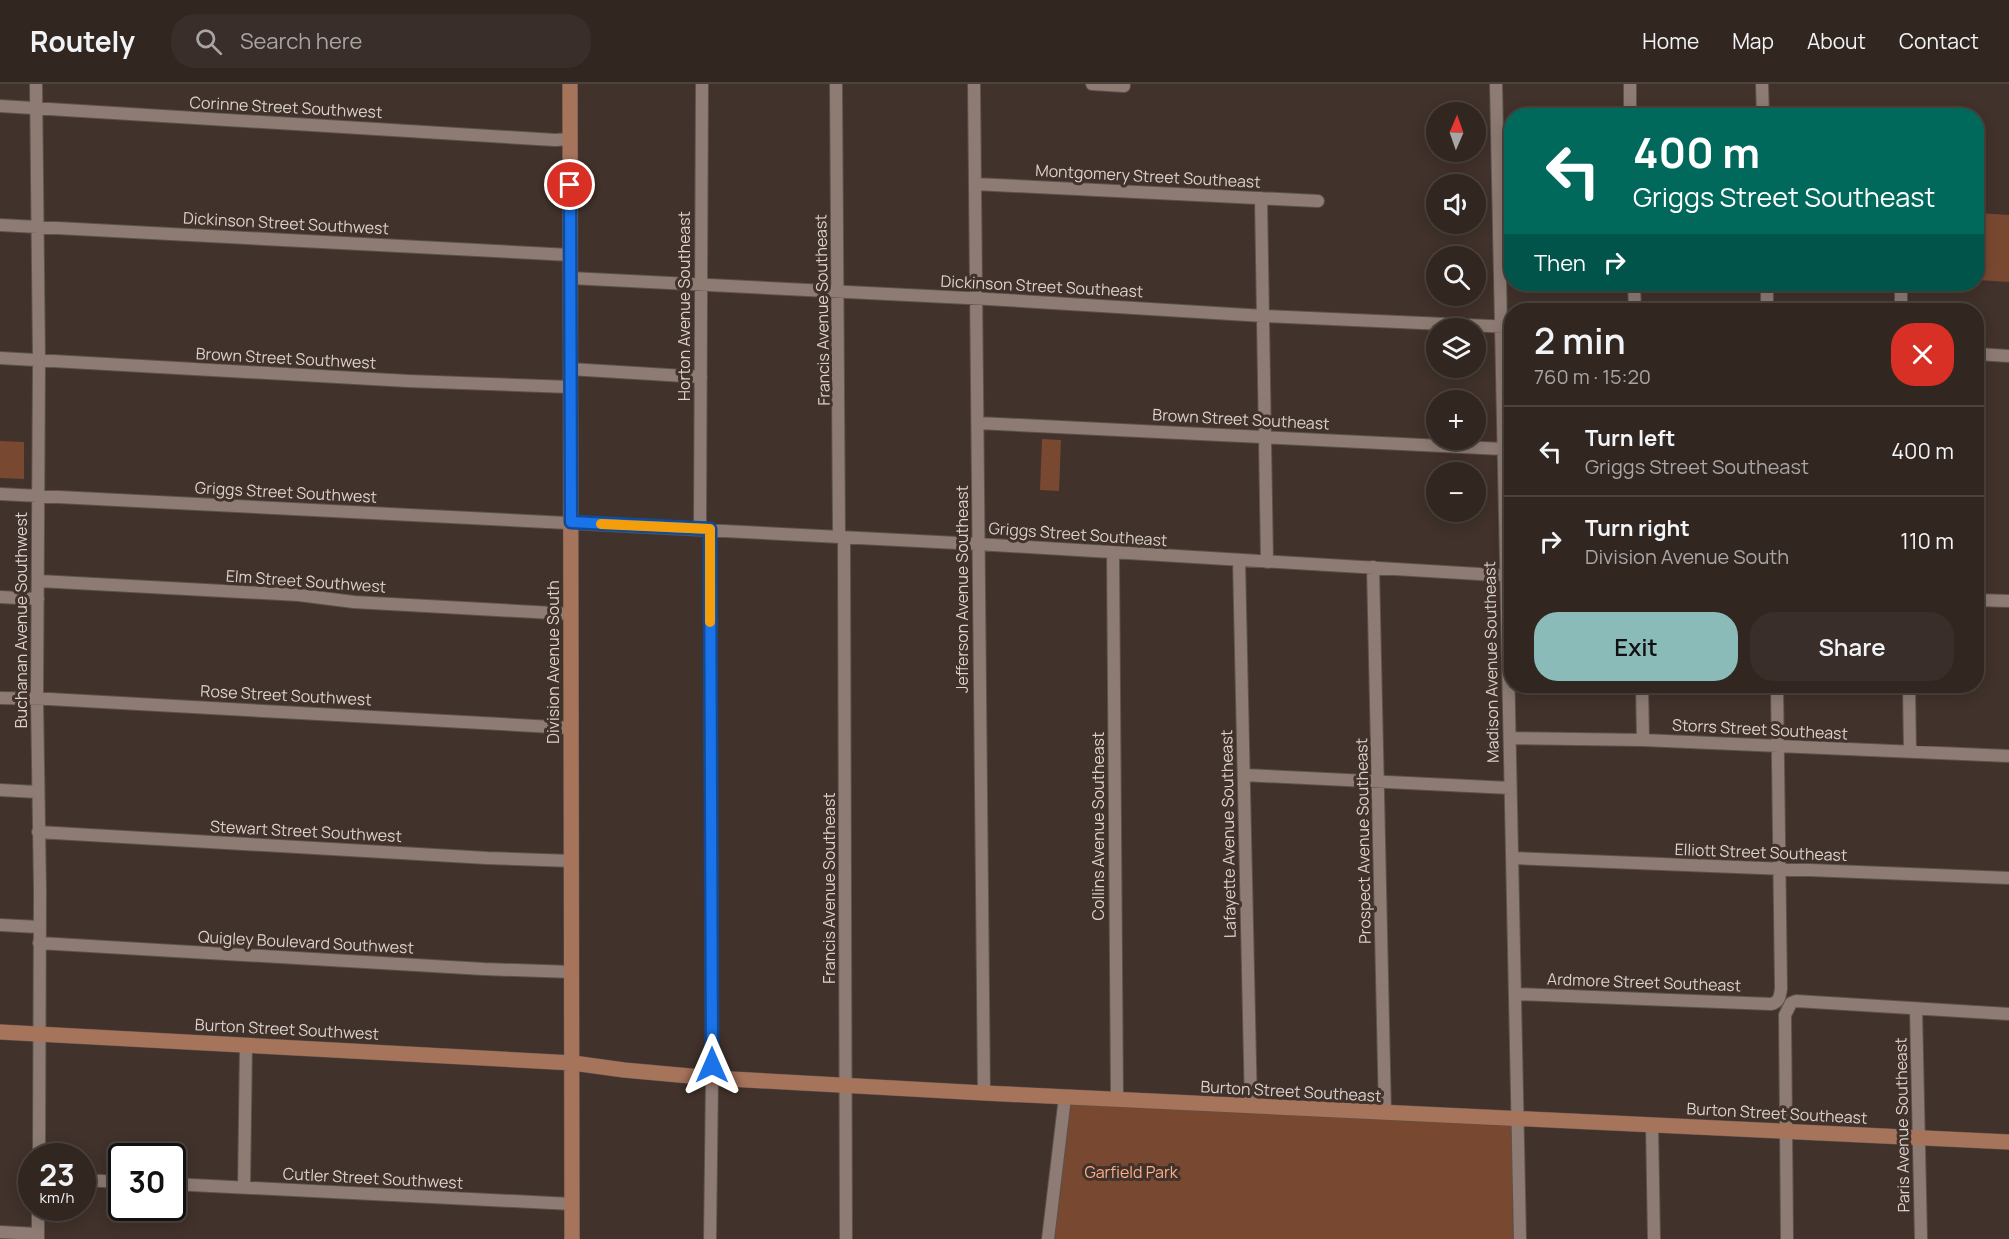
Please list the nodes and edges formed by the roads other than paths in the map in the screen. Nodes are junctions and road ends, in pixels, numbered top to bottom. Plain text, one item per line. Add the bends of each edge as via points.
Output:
1 (36, 84) edge
2 (570, 84) edge
3 (702, 84) edge
4 (836, 84) edge
5 (974, 84) edge
6 (1092, 84) edge
7 (1496, 84) edge
8 (1630, 84) edge
9 (1762, 84) edge
10 (1124, 86) dead end
11 (0, 106) edge
12 (36, 108) junction
13 (1630, 108) edge
14 (1763, 108) edge
15 (570, 139) junction
16 (975, 184) junction
17 (1261, 198) junction
18 (1318, 201) dead end
19 (0, 225) edge
20 (37, 227) junction
21 (570, 255) junction
22 (1504, 261) edge
23 (570, 278) junction
24 (700, 285) junction
25 (838, 291) junction
26 (976, 299) junction
27 (1264, 316) junction
28 (1504, 327) edge
29 (1984, 354) edge
30 (2009, 356) edge
31 (0, 358) edge
32 (39, 360) junction
33 (570, 369) junction
34 (701, 376) junction
35 (570, 387) junction
36 (1504, 418) edge
37 (978, 423) junction
38 (1264, 436) junction
39 (1503, 449) junction
40 (1504, 474) edge
41 (0, 494) edge
42 (38, 496) junction
43 (571, 522) junction
44 (705, 529) junction
45 (842, 536) junction
46 (977, 544) junction
47 (1113, 552) junction
48 (1239, 561) junction
49 (1267, 562) junction
50 (1373, 567) junction
51 (1504, 576) edge
52 (39, 581) junction
53 (0, 597) edge
54 (38, 599) junction
55 (1984, 600) edge
56 (2009, 601) edge
57 (571, 614) junction
58 (1509, 693) edge
59 (1642, 693) edge
60 (1777, 693) edge
61 (1909, 693) edge
62 (0, 698) edge
63 (37, 699) junction
64 (571, 728) junction
65 (1510, 738) junction
66 (1643, 740) junction
67 (1779, 746) junction
68 (1910, 752) junction
69 (2009, 756) edge
70 (1244, 775) junction
71 (1378, 780) junction
72 (1510, 788) junction
73 (0, 790) edge
74 (38, 792) junction
75 (38, 832) junction
76 (1513, 858) junction
77 (572, 861) junction
78 (1781, 869) junction
79 (2009, 878) edge
80 (0, 925) edge
81 (39, 927) junction
82 (39, 943) junction
83 (572, 972) junction
84 (1516, 994) junction
85 (1916, 1009) junction
86 (2009, 1014) edge
87 (0, 1032) edge
88 (40, 1034) junction
89 (246, 1045) junction
90 (573, 1063) junction
91 (712, 1078) junction
92 (846, 1085) junction
93 (984, 1093) junction
94 (1065, 1097) junction
95 (1117, 1100) junction
96 (1251, 1107) junction
97 (1385, 1113) junction
98 (1518, 1120) junction
99 (1652, 1125) junction
100 (1785, 1132) junction
101 (1920, 1138) junction
102 (2009, 1142) edge
103 (39, 1143) edge
104 (186, 1185) edge
105 (244, 1188) junction
106 (573, 1204) junction
107 (38, 1221) edge
108 (0, 1232) edge
109 (38, 1237) edge
110 (572, 1239) edge
111 (710, 1239) edge
112 (846, 1239) edge
113 (1048, 1239) edge
114 (1520, 1239) edge
115 (1654, 1239) edge
116 (1787, 1239) edge
117 (1921, 1239) edge

1 - 12 street, Buchanan Avenue Southwest
2 - 15 main road, Division Avenue South
3 - 24 street, Horton Avenue Southeast
4 - 25 street, Francis Avenue Southeast
5 - 16 street, Jefferson Avenue Southeast
6 - 10 street
7 - 22 street, Madison Avenue Southeast
8 - 13 street
9 - 14 street
11 - 12 street, Corinne Street Southwest
12 - 15 street, Corinne Street Southwest
12 - 20 street, Buchanan Avenue Southwest
15 - 21 main road, Division Avenue South
16 - 17 street, Montgomery Street Southeast
16 - 26 street, Jefferson Avenue Southeast
17 - 18 street, Montgomery Street Southeast
17 - 27 street
19 - 20 street, Dickinson Street Southwest
20 - 21 street, Dickinson Street Southwest
20 - 32 street, Buchanan Avenue Southwest
21 - 23 main road, Division Avenue South
23 - 24 street, Dickinson Street Southeast
23 - 33 main road, Division Avenue South
24 - 25 street, Dickinson Street Southeast
24 - 34 street, Horton Avenue Southeast
25 - 26 street, Dickinson Street Southeast
25 - 45 street, Francis Avenue Southeast
26 - 27 street, Dickinson Street Southeast
26 - 37 street, Jefferson Avenue Southeast
27 - 28 street, Dickinson Street Southeast
27 - 38 street
29 - 30 street
31 - 32 street, Brown Street Southwest
32 - 35 street, Brown Street Southwest
32 - 42 street, Buchanan Avenue Southwest
33 - 34 street
33 - 35 main road, Division Avenue South
34 - 44 street, Horton Avenue Southeast
35 - 43 main road, Division Avenue South
36 - 39 street, Madison Avenue Southeast
37 - 38 street, Brown Street Southeast
37 - 46 street, Jefferson Avenue Southeast
38 - 39 street, Brown Street Southeast
38 - 49 street
39 - 40 street, Madison Avenue Southeast
41 - 42 street, Griggs Street Southwest
42 - 43 street, Griggs Street Southwest
42 - 52 street, Buchanan Avenue Southwest
43 - 44 street, Griggs Street Southeast
43 - 57 main road, Division Avenue South
44 - 45 street, Griggs Street Southeast
44 - 91 street, Horton Avenue Southeast
45 - 46 street, Griggs Street Southeast
45 - 92 street, Francis Avenue Southeast
46 - 47 street, Griggs Street Southeast
46 - 93 street, Jefferson Avenue Southeast
47 - 48 street, Griggs Street Southeast
47 - 95 street, Collins Avenue Southeast
48 - 49 street, Griggs Street Southeast
48 - 70 street, Lafayette Avenue Southeast
49 - 50 street, Griggs Street Southeast
50 - 51 street, Griggs Street Southeast
50 - 71 street, Prospect Avenue Southeast
52 - 54 street, Buchanan Avenue Southwest
52 - 57 street, Elm Street Southwest
53 - 54 street
54 - 63 street, Buchanan Avenue Southwest
55 - 56 street
57 - 64 main road, Division Avenue South
58 - 65 street, Madison Avenue Southeast
59 - 66 street
60 - 67 street
61 - 68 street
62 - 63 street, Rose Street Southwest
63 - 64 street, Rose Street Southwest
63 - 74 street, Buchanan Avenue Southwest
64 - 77 main road, Division Avenue South
65 - 66 street, Storrs Street Southeast
65 - 72 street, Madison Avenue Southeast
66 - 67 street, Storrs Street Southeast
67 - 68 street, Storrs Street Southeast
67 - 78 street
68 - 69 street, Storrs Street Southeast
70 - 71 street
70 - 96 street, Lafayette Avenue Southeast
71 - 72 street
71 - 97 street, Prospect Avenue Southeast
72 - 76 street, Madison Avenue Southeast
73 - 74 street
74 - 75 street, Buchanan Avenue Southwest
75 - 77 street, Stewart Street Southwest
75 - 81 street, Buchanan Avenue Southwest
76 - 78 street, Elliott Street Southeast
76 - 84 street, Madison Avenue Southeast
77 - 83 main road, Division Avenue South
78 - 79 street, Elliott Street Southeast
78 - 84 street, Ardmore Street Southeast via 1777,996
80 - 81 street
81 - 82 street, Buchanan Avenue Southwest
82 - 83 street, Quigley Boulevard Southwest
82 - 88 street, Buchanan Avenue Southwest
83 - 90 main road, Division Avenue South
84 - 98 street, Madison Avenue Southeast
85 - 86 street
85 - 100 street via 1791,1003 1785,1015
85 - 101 street, Paris Avenue Southeast
87 - 88 main road, Burton Street Southwest
88 - 89 main road, Burton Street Southwest
88 - 103 street, Buchanan Avenue Southwest
89 - 90 main road, Burton Street Southwest
89 - 105 street
90 - 91 main road, Burton Street Southeast
90 - 106 main road, Division Avenue South
91 - 92 main road, Burton Street Southeast
91 - 111 street, Horton Avenue Southeast
92 - 93 main road, Burton Street Southeast
92 - 112 street, Francis Avenue Southeast
93 - 94 main road, Burton Street Southeast
94 - 95 main road, Burton Street Southeast
94 - 113 street
95 - 96 main road, Burton Street Southeast
96 - 97 main road, Burton Street Southeast
97 - 98 main road, Burton Street Southeast
98 - 99 main road, Burton Street Southeast
98 - 114 street, Madison Avenue Southeast
99 - 100 main road, Burton Street Southeast
99 - 115 street
100 - 101 main road, Burton Street Southeast
100 - 116 street
101 - 102 main road, Burton Street Southeast
101 - 117 street, Paris Avenue Southeast
104 - 105 street, Cutler Street Southwest
105 - 106 street, Cutler Street Southwest
106 - 110 main road, Division Avenue South
107 - 109 street
108 - 109 street

